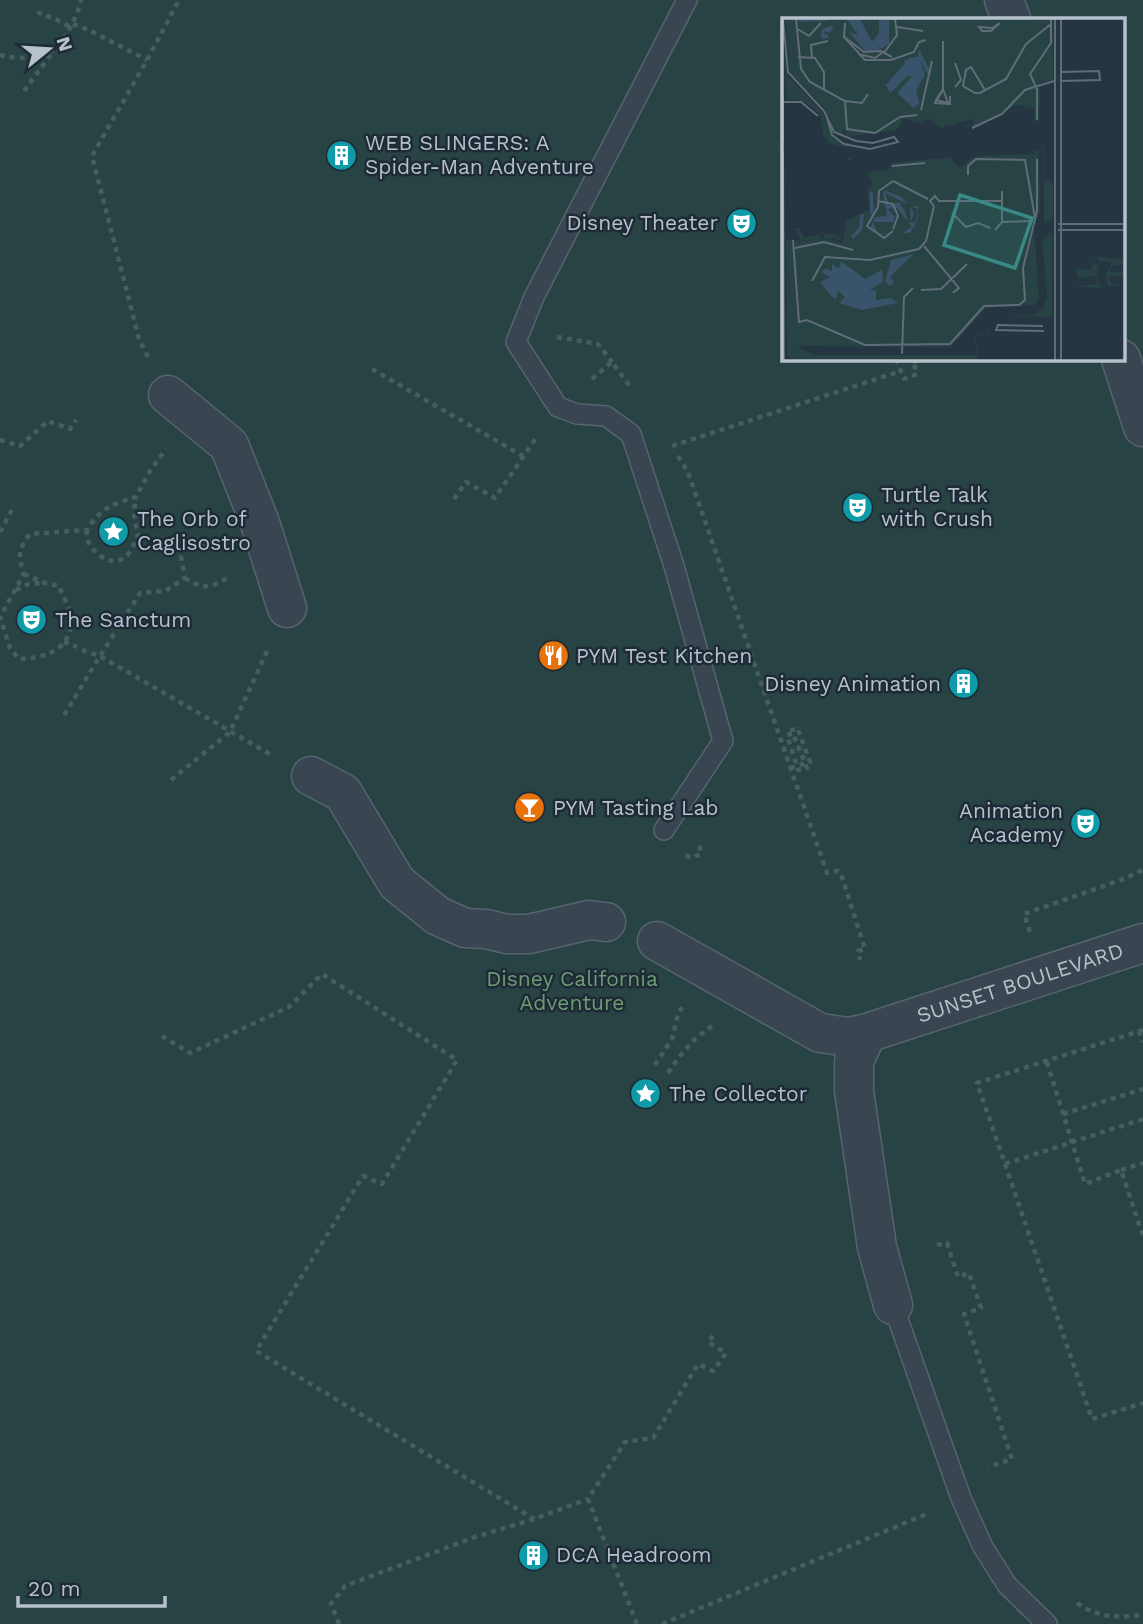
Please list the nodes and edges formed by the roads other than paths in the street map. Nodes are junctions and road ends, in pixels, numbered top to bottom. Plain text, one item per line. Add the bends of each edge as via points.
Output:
1 (687, 0) edge
2 (1004, 0) edge
3 (1010, 18) edge
4 (1121, 360) edge
5 (181, 405) road end
6 (1143, 427) edge
7 (287, 608) dead end
8 (295, 767) road end
9 (664, 830) dead end
10 (606, 922) dead end
11 (657, 941) dead end
12 (1143, 943) edge
13 (882, 1028) junction
14 (893, 1305) joint
15 (1047, 1624) edge

1 - 9 lane via 534,297 516,342 558,407 606,416 631,434 674,566 723,741
2 - 3 street
4 - 6 street
5 - 7 street via 229,444 261,523
8 - 10 street via 343,793 397,883 438,916 464,928 507,934 529,934 590,920
11 - 13 street, SUNSET BOULEVARD via 820,1033 849,1037
12 - 13 street, SUNSET BOULEVARD
13 - 14 street via 854,1061 853,1074 866,1254
14 - 15 lane via 961,1498 983,1547 1007,1585

